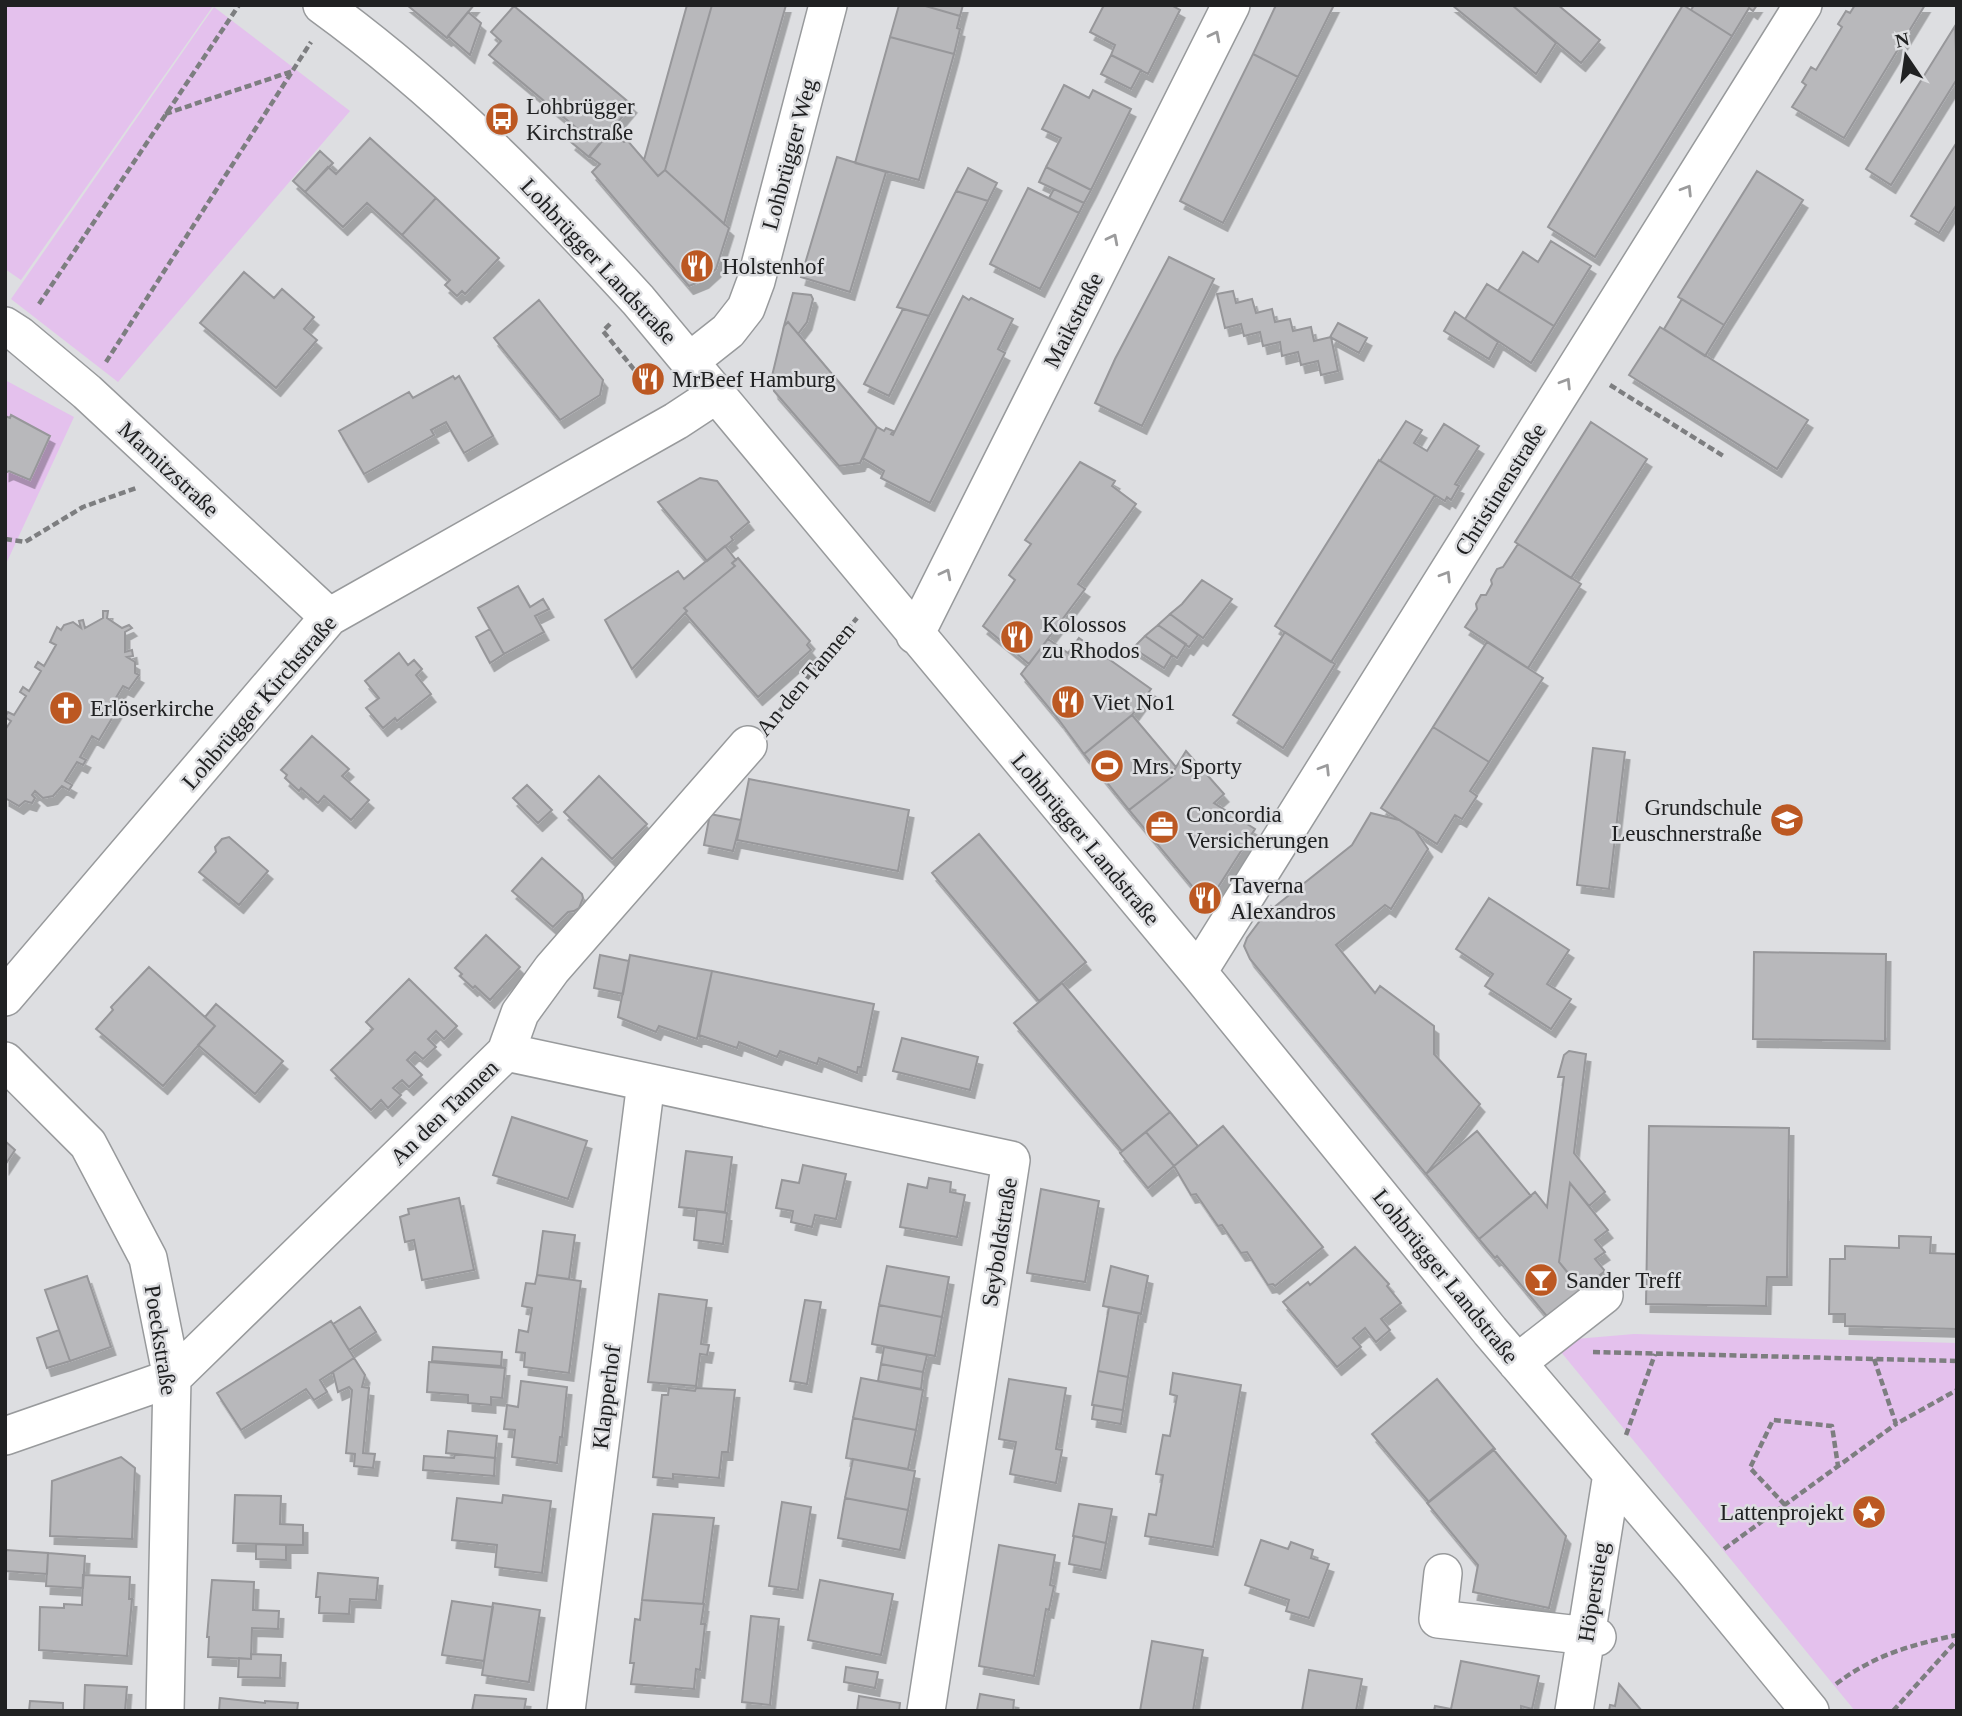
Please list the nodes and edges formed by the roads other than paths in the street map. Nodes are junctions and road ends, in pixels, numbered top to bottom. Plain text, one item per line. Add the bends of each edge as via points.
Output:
1 (828, 5) edge
2 (1231, 5) edge
3 (1803, 5) edge
4 (326, 8) edge
5 (12, 330) edge
6 (690, 361) junction
7 (717, 394) junction
8 (329, 617) junction
9 (915, 635) junction
10 (748, 746) road end
11 (1198, 972) junction
12 (5, 997) edge
13 (506, 1052) junction
14 (5, 1061) edge
15 (646, 1082) junction
16 (1604, 1295) dead end
17 (1517, 1363) junction
18 (173, 1378) junction
19 (5, 1436) edge
20 (1612, 1474) junction
21 (1443, 1573) dead end
22 (1591, 1636) junction
23 (1808, 1709) edge
24 (165, 1711) edge
25 (566, 1711) edge
26 (926, 1711) edge
27 (1574, 1711) edge

1 - 6 street, Lohbrügger Weg via 746,308 728,331
9 -> 2 street, Maikstraße
11 -> 3 street, Christinenstraße
4 - 6 street, Lohbrügger Landstraße via 484,141 562,218
5 - 8 street, Marnitzstraße via 87,392
6 - 7 street, Lohbrügger Landstraße
7 - 8 street, Lohbrügger Kirchstraße
7 - 9 street, Lohbrügger Landstraße
8 - 12 street, Lohbrügger Kirchstraße
9 - 11 street, Lohbrügger Landstraße
10 - 13 street, An den Tannen via 552,969 520,1013
11 - 17 street, Lohbrügger Landstraße
13 - 15 street, Seyboldstraße
13 - 18 street, An den Tannen
14 - 18 street, Poeckstraße via 94,1155 148,1258
15 - 25 street, Klapperhof
15 - 26 street, Seyboldstraße via 1011,1160
16 - 17 street
17 - 20 street, Lohbrügger Landstraße
18 - 19 street, An den Tannen
18 - 24 street, Poeckstraße
20 - 22 street, Höperstieg
20 - 23 street, Lohbrügger Landstraße
21 - 22 street via 1438,1619
22 - 27 street, Höperstieg

